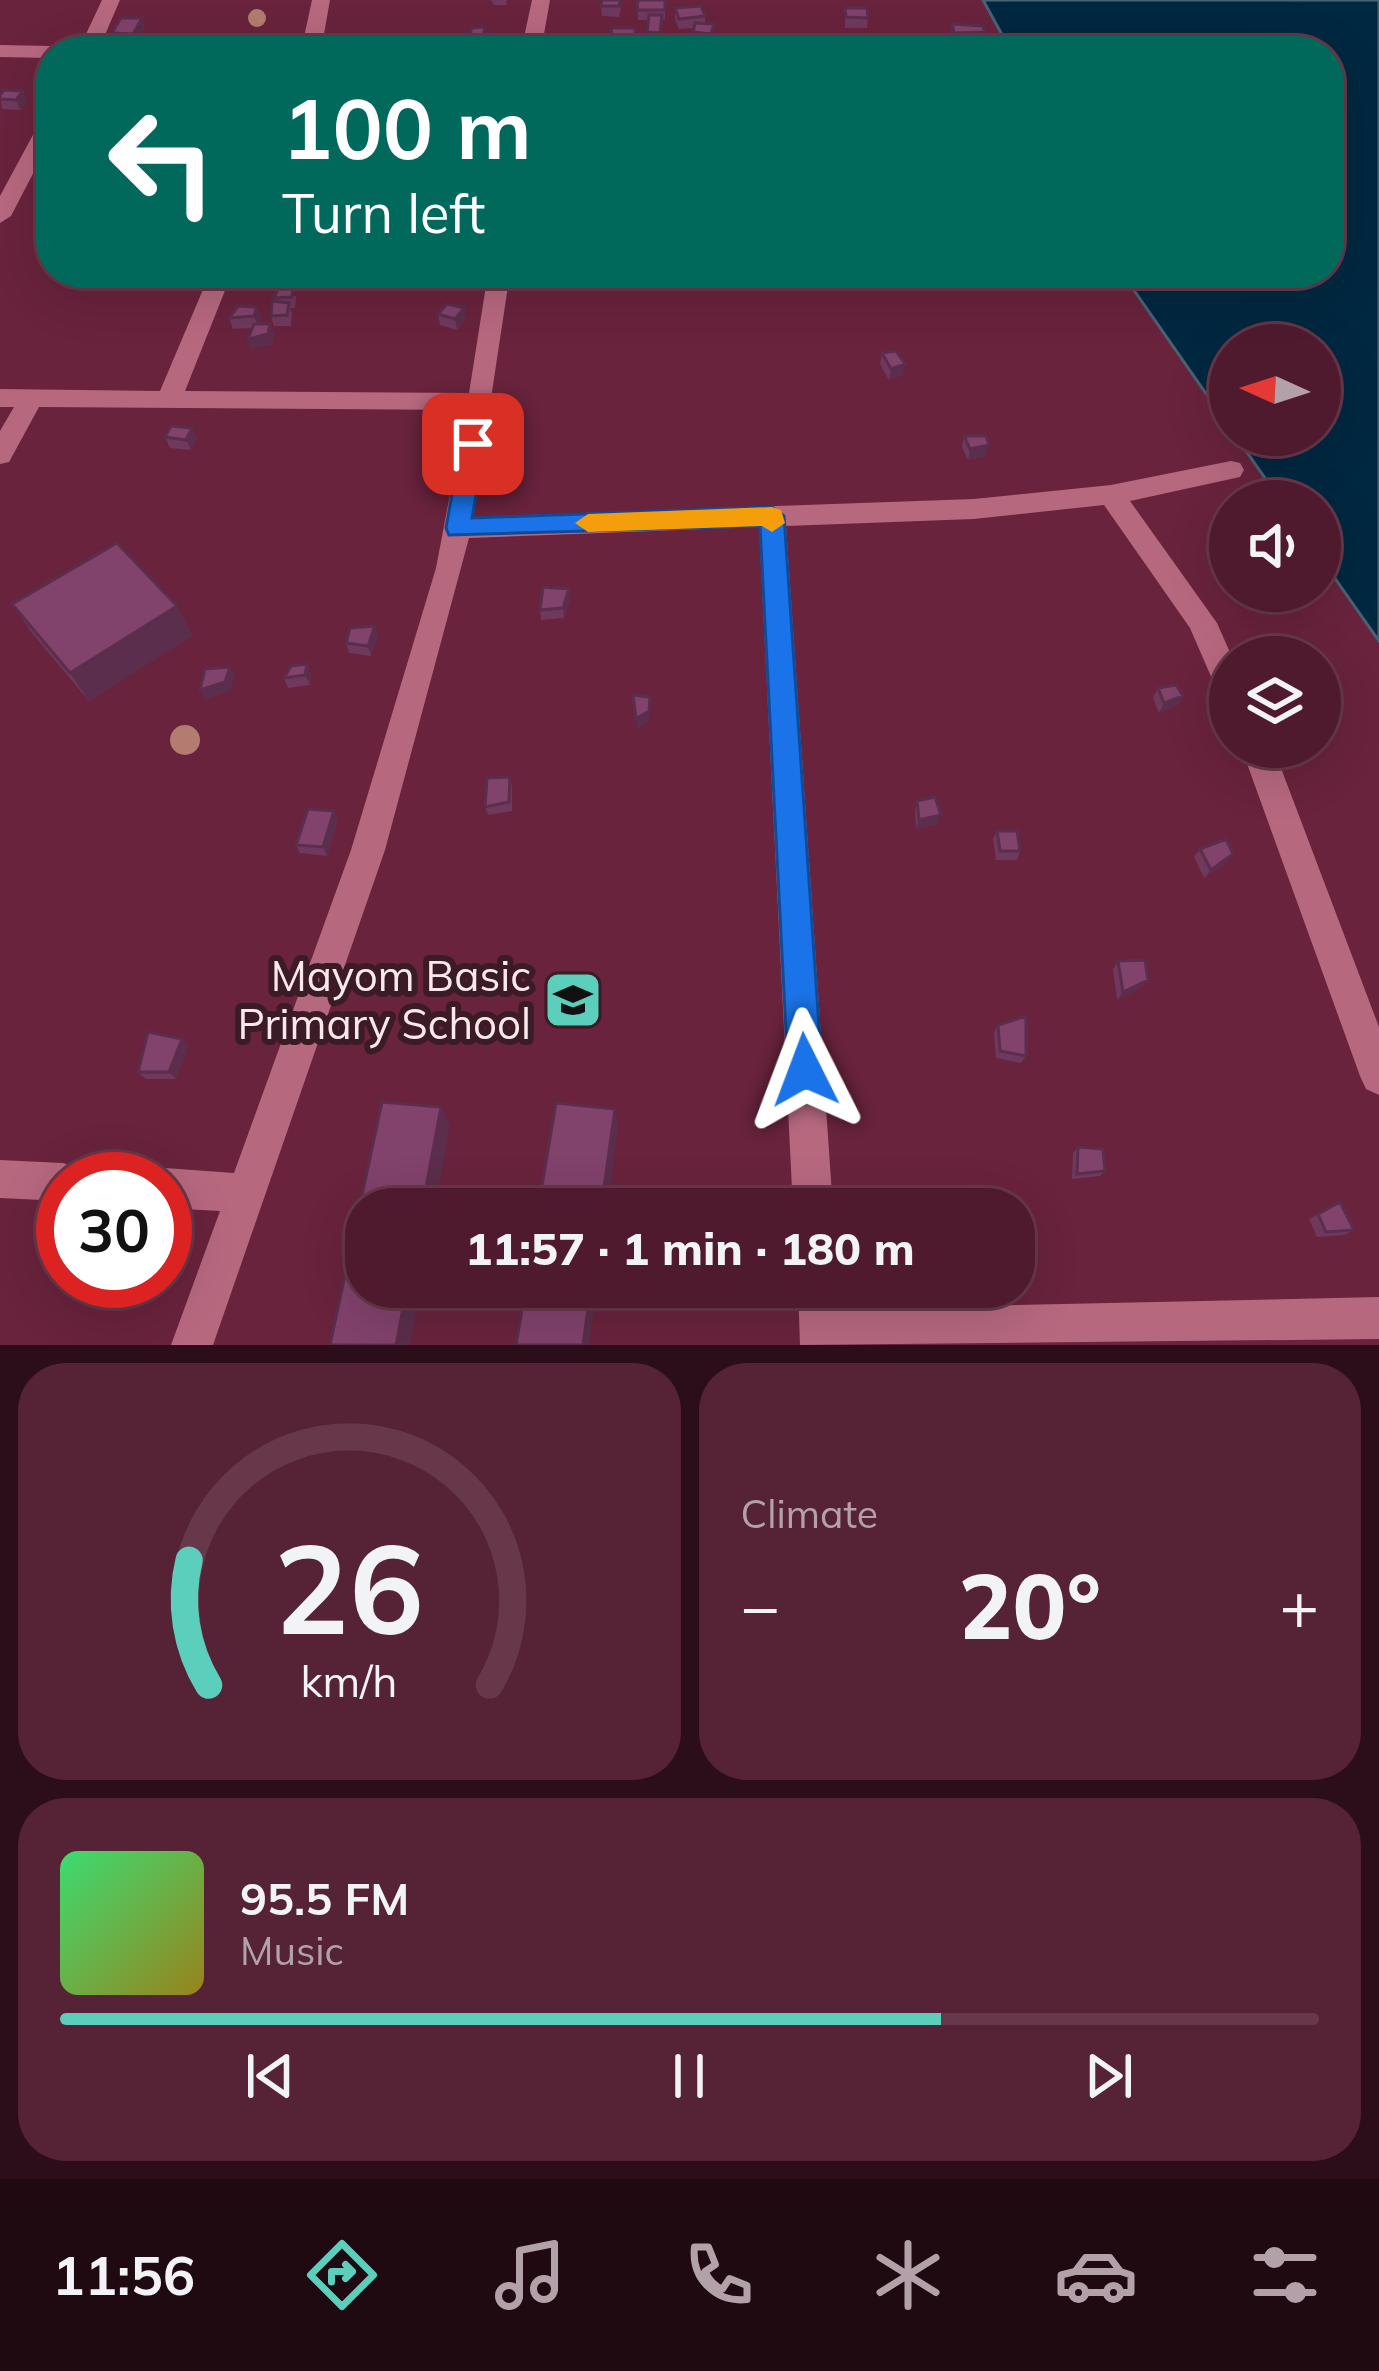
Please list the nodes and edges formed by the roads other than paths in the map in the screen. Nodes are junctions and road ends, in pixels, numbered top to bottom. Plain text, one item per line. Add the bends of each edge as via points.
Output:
1 (111, 0) edge
2 (321, 0) edge
3 (541, 0) edge
4 (95, 36) edge
5 (314, 36) edge
6 (534, 36) edge
7 (0, 51) edge
8 (36, 52) edge
9 (36, 148) edge
10 (0, 216) edge
11 (214, 288) edge
12 (497, 288) edge
13 (0, 398) edge
14 (31, 398) junction
15 (169, 400) junction
16 (480, 402) junction
17 (0, 455) edge
18 (1231, 470) dead end
19 (1111, 495) junction
20 (772, 516) junction
21 (458, 528) junction
22 (1209, 639) edge
23 (1265, 768) edge
24 (1379, 1076) edge
25 (0, 1179) edge
26 (36, 1181) edge
27 (812, 1188) edge
28 (192, 1189) edge
29 (246, 1192) junction
30 (819, 1308) edge
31 (1379, 1318) edge
32 (821, 1338) edge
33 (192, 1345) edge

1 - 4 street
2 - 5 street
3 - 6 street
7 - 8 street
9 - 10 street
11 - 15 street
12 - 16 street
13 - 14 street
14 - 15 street
14 - 17 street
15 - 16 street
16 - 21 street
18 - 19 street
19 - 20 street
19 - 22 street
20 - 21 street
20 - 27 street
21 - 29 street via 368,850
23 - 24 street
25 - 26 street
28 - 29 street
29 - 33 street
30 - 32 street
31 - 32 street

